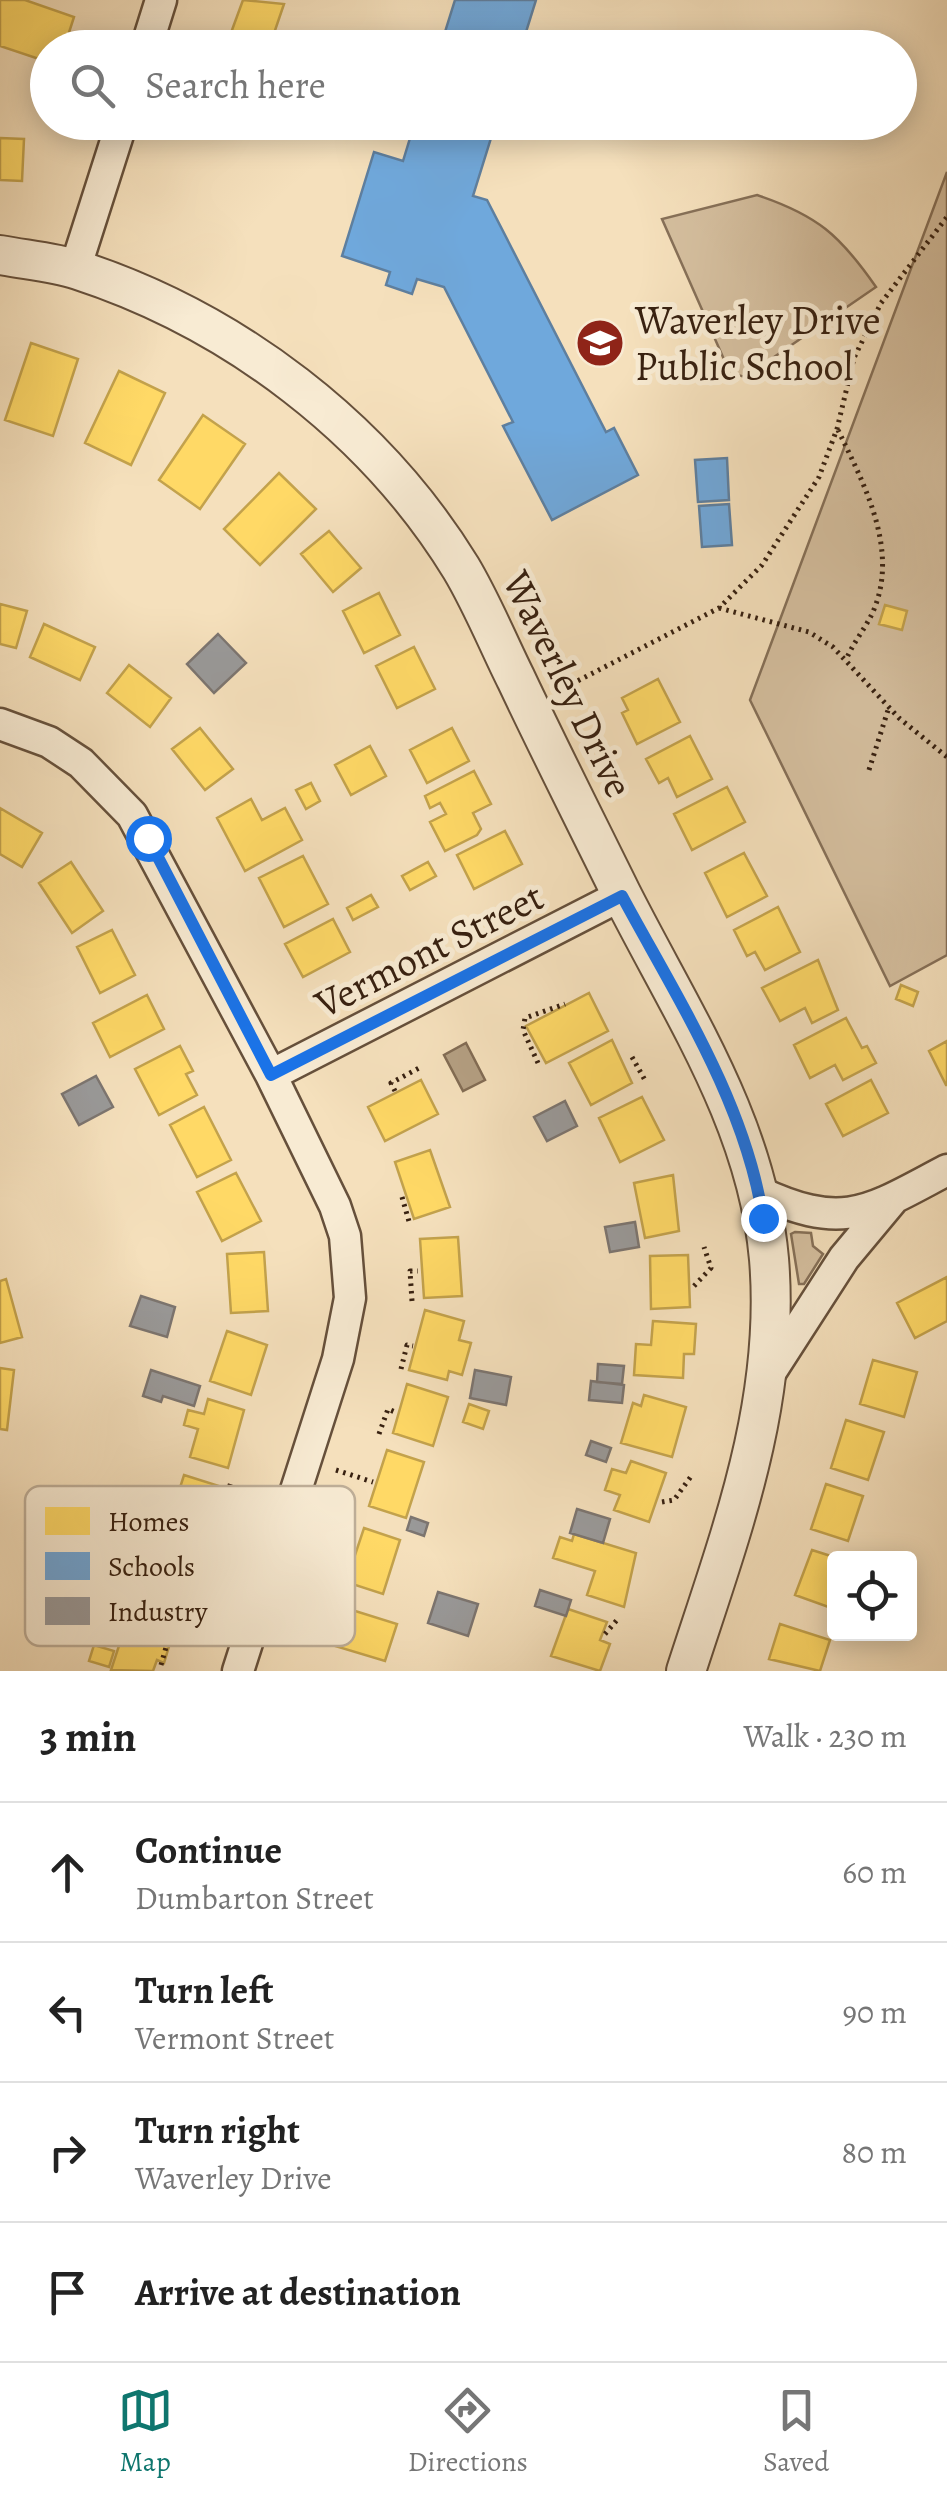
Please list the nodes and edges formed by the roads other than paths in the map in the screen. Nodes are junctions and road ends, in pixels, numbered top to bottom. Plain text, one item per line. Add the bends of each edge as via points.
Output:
1 (161, 0) edge
2 (152, 30) edge
3 (116, 140) edge
4 (0, 255) edge
5 (74, 269) junction
6 (0, 724) edge
7 (622, 896) junction
8 (271, 1075) junction
9 (947, 1170) edge
10 (759, 1192) junction
11 (894, 1198) junction
12 (768, 1376) junction
13 (297, 1486) edge
14 (246, 1646) edge
15 (238, 1671) edge
16 (686, 1671) edge

1 - 2 street
3 - 5 street
4 - 5 street, Waverley Drive
5 - 7 street, Waverley Drive via 231,341 300,388 404,491 461,568
6 - 8 street via 81,763 132,815
7 - 8 street, Vermont Street
7 - 10 street, Waverley Drive via 724,1088
8 - 13 street via 341,1221 350,1298
9 - 11 street
10 - 11 street via 822,1215 852,1216
10 - 12 street, Waverley Drive via 770,1283
11 - 12 street, Waverley Drive via 844,1258
12 - 16 street, Waverley Drive via 744,1492
14 - 15 street

